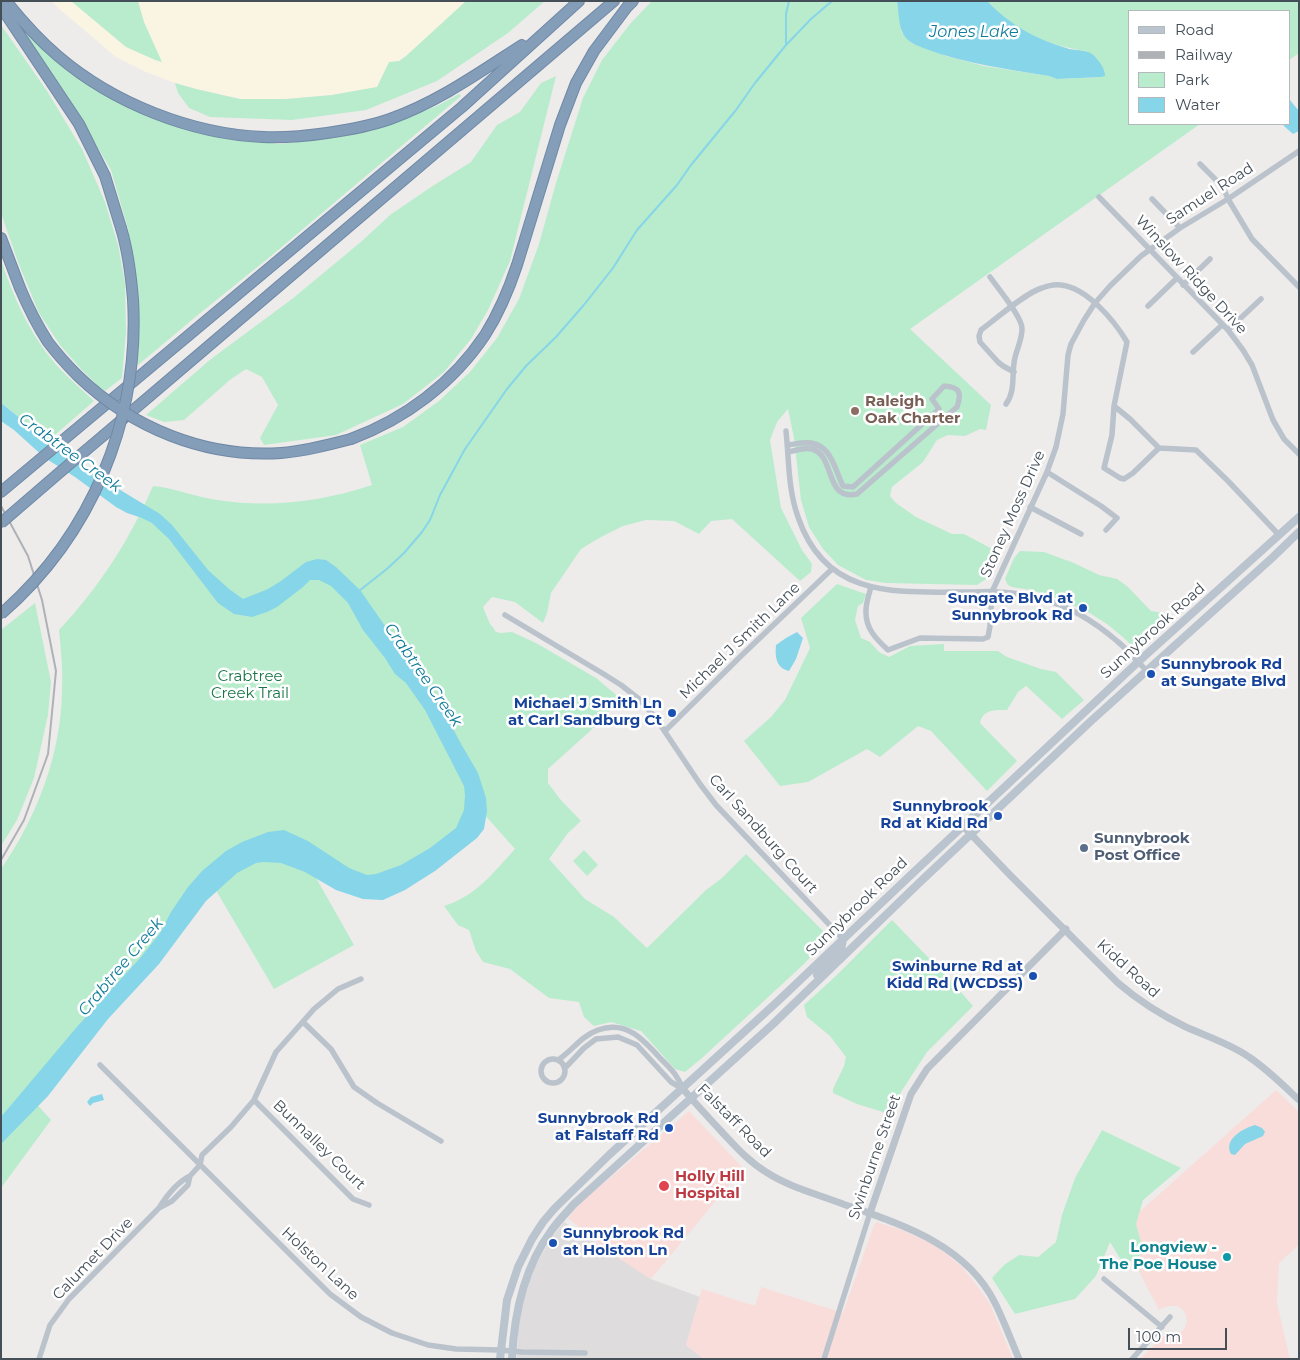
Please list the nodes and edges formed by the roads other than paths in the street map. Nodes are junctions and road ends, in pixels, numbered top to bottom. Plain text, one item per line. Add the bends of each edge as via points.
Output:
1 (6, 1) edge
2 (579, 1) edge
3 (614, 1) edge
4 (633, 1) edge
5 (1, 7) edge
6 (546, 30) junction
7 (1299, 151) edge
8 (1200, 164) dead end
9 (1099, 197) dead end
10 (1152, 199) dead end
11 (1228, 199) junction
12 (1180, 228) junction
13 (1, 238) edge
14 (1149, 249) junction
15 (1210, 259) dead end
16 (990, 277) dead end
17 (1177, 278) junction
18 (1183, 285) junction
19 (1299, 287) edge
20 (1261, 299) dead end
21 (1095, 303) junction
22 (1148, 306) dead end
23 (1011, 307) junction
24 (1222, 325) junction
25 (1228, 330) junction
26 (1193, 352) dead end
27 (1014, 372) junction
28 (1006, 404) dead end
29 (1114, 406) junction
30 (786, 431) dead end
31 (788, 445) junction
32 (1159, 448) junction
33 (789, 452) junction
34 (1299, 454) edge
35 (1047, 472) junction
36 (1, 492) edge
37 (1030, 507) junction
38 (1299, 517) edge
39 (1, 523) edge
40 (1106, 530) dead end
41 (1299, 532) edge
42 (1081, 534) dead end
43 (1279, 535) junction
44 (832, 569) junction
45 (871, 587) junction
46 (992, 592) junction
47 (1, 614) edge
48 (504, 615) dead end
49 (1138, 662) junction
50 (1147, 671) junction
51 (665, 731) junction
52 (963, 826) junction
53 (971, 835) junction
54 (1066, 929) junction
55 (843, 939) junction
56 (361, 979) dead end
57 (810, 987) junction
58 (303, 1022) junction
59 (558, 1060) junction
60 (100, 1065) dead end
61 (565, 1068) junction
62 (683, 1089) junction
63 (691, 1098) junction
64 (254, 1100) junction
65 (1299, 1100) edge
66 (441, 1141) dead end
67 (200, 1165) junction
68 (369, 1205) dead end
69 (870, 1213) junction
70 (1104, 1279) dead end
71 (1170, 1317) dead end
72 (1162, 1327) junction
73 (500, 1350) junction
74 (585, 1353) dead end
75 (512, 1354) edge
76 (39, 1359) edge
77 (500, 1359) edge
78 (824, 1359) edge
79 (1018, 1359) edge
80 (1132, 1359) edge

1 - 6 highway via 58,56 126,101 166,118 203,128 262,137 347,130 390,119 459,86
2 - 6 highway
3 - 39 highway, bridge
4 - 13 highway, bridge via 594,51 576,84 560,124 518,265 485,334 445,382 420,403 369,433 307,450 251,453 193,444 141,423 93,390 49,343 20,288
5 - 47 highway, bridge via 79,124 105,176 125,240 134,318 132,364 120,426 107,466 68,538 46,569
6 - 36 highway via 462,107
7 - 11 street, Samuel Road
8 - 11 street via 1223,187
9 - 14 street, Winslow Ridge Drive
10 - 12 street
11 - 12 street, Samuel Road
11 - 19 street via 1252,239
12 - 14 street, Samuel Road
14 - 17 street, Winslow Ridge Drive
14 - 21 street, Samuel Road
15 - 18 street
16 - 23 street
17 - 18 street, Winslow Ridge Drive
17 - 22 street
18 - 24 street, Winslow Ridge Drive
20 - 25 street
21 - 23 street via 1076,289 1058,285 1040,288
21 - 29 street via 1118,327 1127,342
21 - 35 street, Stoney Moss Drive via 1071,344 1060,430
23 - 27 street via 1022,327
23 - 27 street via 981,330 978,339 998,362
24 - 25 street, Winslow Ridge Drive
24 - 26 street
25 - 34 street, Winslow Ridge Drive via 1252,365 1273,420 1284,439
27 - 28 street via 1012,393
29 - 32 street
29 - 32 street via 1112,435 1104,468 1124,479
30 - 31 street
31 - 33 street
31 - 33 street via 809,443 823,448 843,486 854,487 939,409 932,399 944,386 952,386 958,391 957,407 857,494 841,493 823,457 814,450 806,448
32 - 43 street via 1196,450
33 - 44 street via 797,516 809,542
35 - 37 street, Stoney Moss Drive
35 - 40 street via 1116,518
37 - 42 street
37 - 46 street, Stoney Moss Drive
38 - 43 main road, Sunnybrook Road
41 - 50 main road, Sunnybrook Road
43 - 49 main road, Sunnybrook Road
44 - 45 street
44 - 51 street, Michael J Smith Lane
45 - 46 street via 903,591
45 - 46 street via 866,610 868,625 888,650 920,638 983,640 988,637
46 - 49 street via 1038,598 1072,611 1105,631
48 - 51 street, Carl Sandburg Court via 621,685 639,699
49 - 50 street
49 - 52 main road, Sunnybrook Road
50 - 53 main road, Sunnybrook Road
51 - 55 street, Carl Sandburg Court via 716,805
52 - 53 street, Kidd Road
52 - 55 main road, Sunnybrook Road
53 - 54 street, Kidd Road
53 - 57 main road, Sunnybrook Road
54 - 65 street, Kidd Road via 1118,982 1151,1009 1248,1056
54 - 69 street, Swinburne Street via 927,1069 911,1094
55 - 57 main road via 841,950 815,976
55 - 62 main road, Sunnybrook Road
56 - 58 street, Calumet Drive via 338,989
57 - 63 main road, Sunnybrook Road
58 - 64 street, Calumet Drive via 276,1052
58 - 66 street via 331,1049 354,1087
59 - 61 street
59 - 61 street, Falstaff Road via 551,1059 545,1063 542,1069 544,1078 550,1082 558,1081 564,1076
59 - 62 street, Falstaff Road via 583,1037 596,1030 622,1028 646,1042 678,1076
60 - 67 street, Holston Lane
61 - 62 street, Falstaff Road via 596,1039 618,1037 636,1045 671,1082
62 - 63 street, Falstaff Road
62 - 73 main road, Sunnybrook Road via 564,1198 532,1239 508,1300
63 - 69 street, Falstaff Road via 740,1152 766,1172 793,1186
63 - 75 main road, Sunnybrook Road via 580,1199 551,1231 526,1281
64 - 67 street, Calumet Drive via 232,1127 202,1155
64 - 68 street, Bunnalley Court via 353,1199
67 - 73 street, Holston Lane via 330,1294 361,1317 392,1333 428,1345
67 - 76 street, Calumet Drive via 69,1299 50,1325
69 - 78 street, Swinburne Street
69 - 79 street, Falstaff Road via 921,1233 962,1260 995,1301
70 - 72 street
71 - 72 street
72 - 80 street
73 - 75 street, Holston Lane
73 - 77 main road, Sunnybrook Road
74 - 75 street, Holston Lane

